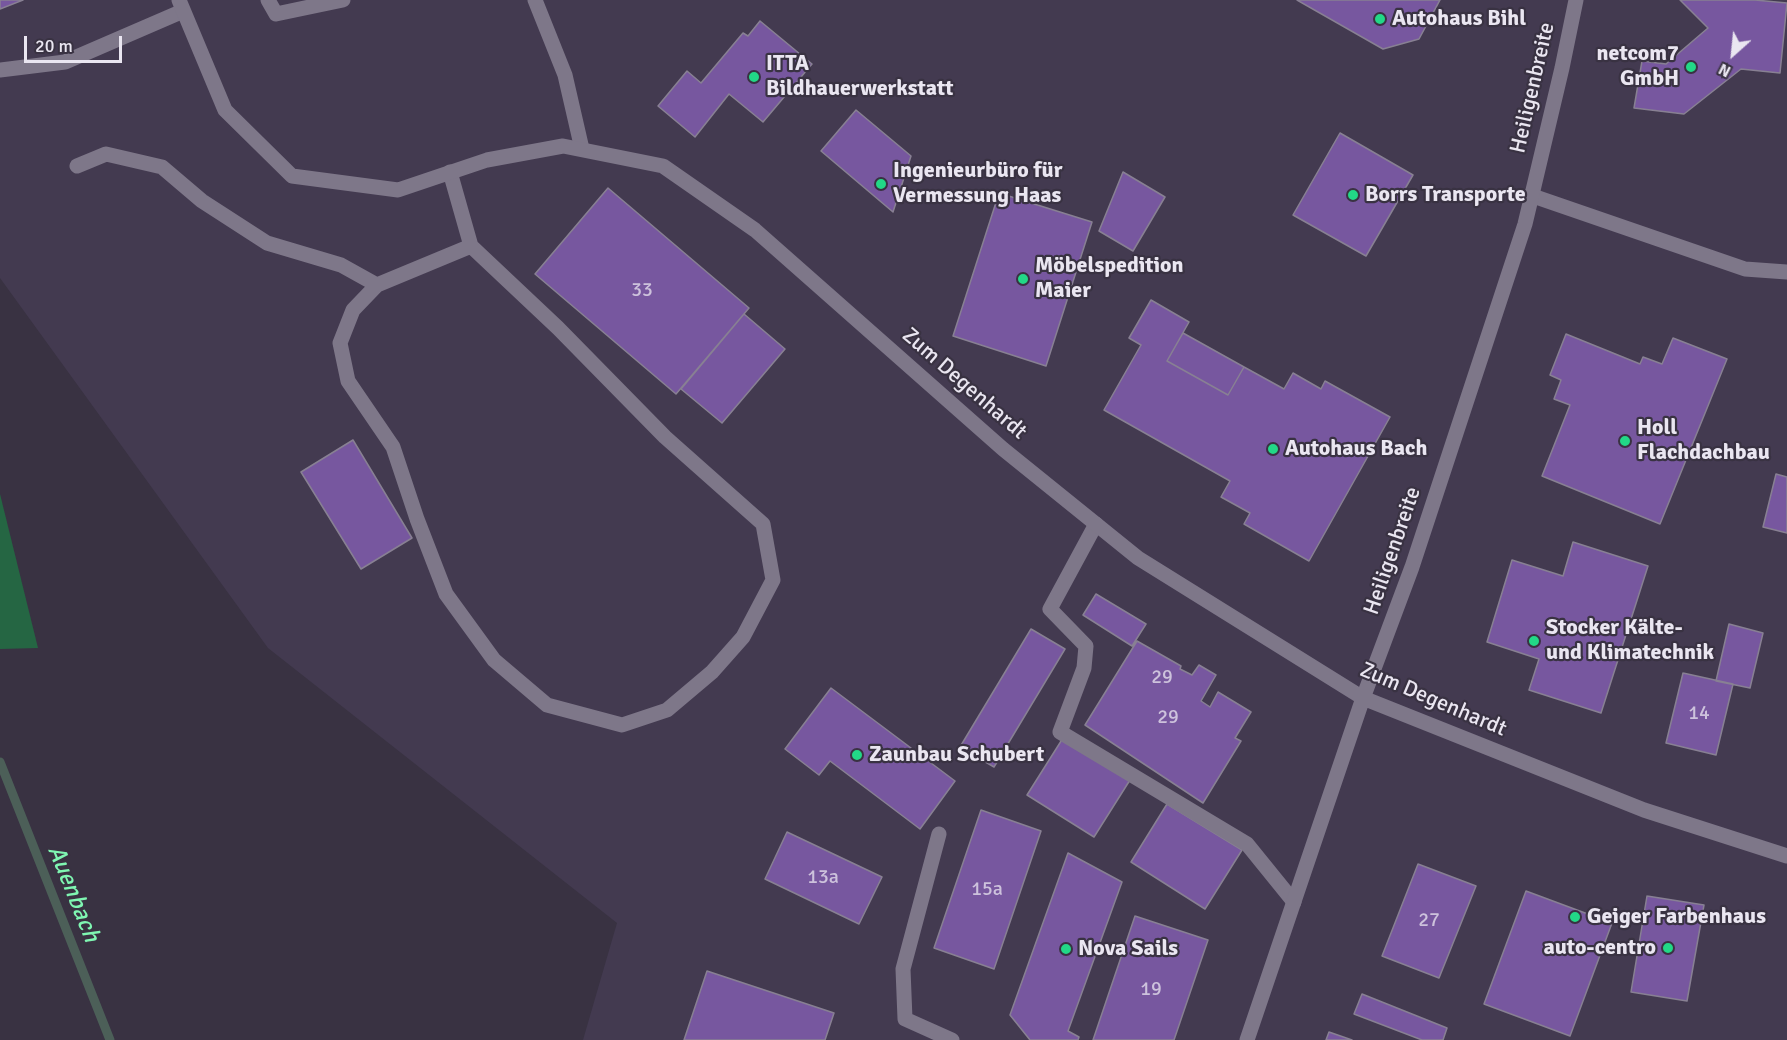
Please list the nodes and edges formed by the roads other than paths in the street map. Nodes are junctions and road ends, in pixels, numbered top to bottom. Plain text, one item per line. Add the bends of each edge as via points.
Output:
1 (268, 0) edge
2 (343, 0) edge
3 (535, 0) edge
4 (1576, 0) edge
5 (181, 5) edge
6 (0, 70) edge
7 (582, 149) junction
8 (77, 166) dead end
9 (450, 172) junction
10 (1530, 195) junction
11 (471, 246) junction
12 (1787, 272) edge
13 (377, 285) junction
14 (1096, 524) junction
15 (1363, 698) junction
16 (939, 834) dead end
17 (1787, 856) edge
18 (1294, 902) junction
19 (952, 1040) edge
20 (1247, 1040) edge

1 - 2 street via 276,14
3 - 7 street via 566,75
4 - 10 street, Heiligenbreite
5 - 6 street via 65,62
5 - 9 street, Zum Degenhardt via 225,110 292,176 398,190
7 - 9 street, Zum Degenhardt via 563,146 487,160
7 - 14 street, Zum Degenhardt via 663,166 755,230 1004,449
8 - 13 street via 106,154 162,167 202,201 267,243 341,265
9 - 11 street
10 - 12 street via 1745,269
10 - 15 street, Heiligenbreite via 1525,224 1460,423
11 - 13 street
11 - 13 street via 665,437 763,524 773,580 743,637 712,672 667,710 622,725 547,705 494,660 446,594 393,447 348,381 340,343 353,310
14 - 15 street, Zum Degenhardt via 1138,558
14 - 18 street via 1050,609 1086,646 1084,668 1060,732 1247,844
15 - 17 street, Zum Degenhardt via 1644,810
15 - 18 street, Heiligenbreite
16 - 19 street via 903,969 905,1019
18 - 20 street, Heiligenbreite

